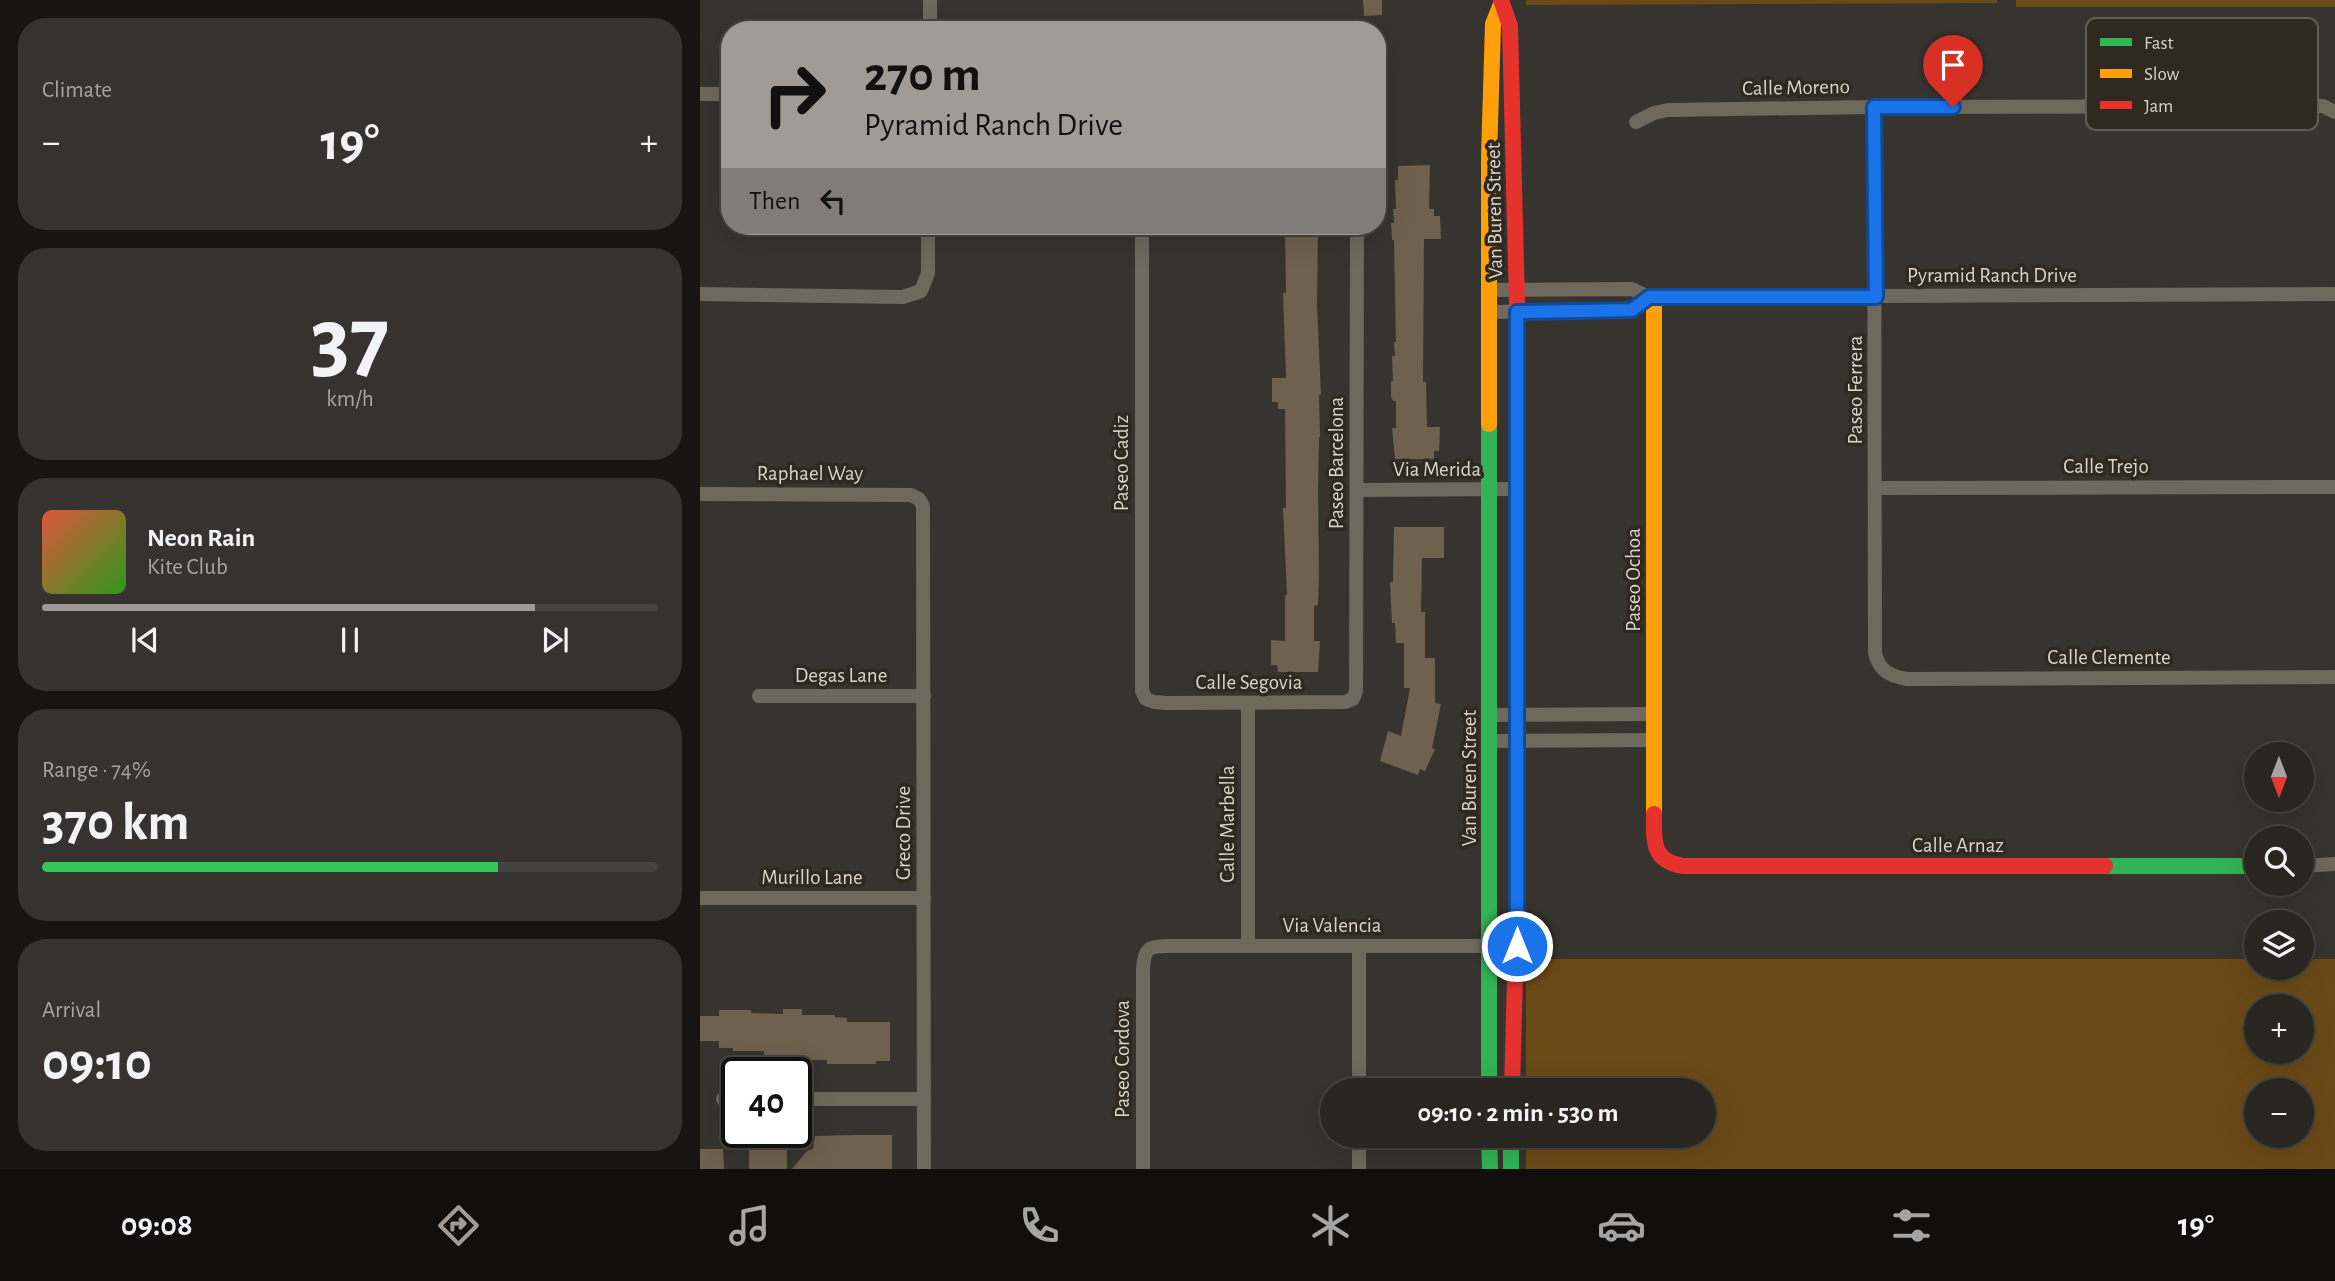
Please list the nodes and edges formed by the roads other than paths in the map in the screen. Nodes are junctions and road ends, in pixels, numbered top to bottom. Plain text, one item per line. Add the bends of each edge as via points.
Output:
1 (930, 0) edge
2 (1501, 2) edge
3 (930, 21) edge
4 (700, 94) edge
5 (721, 94) edge
6 (2318, 106) edge
7 (1874, 107) junction
8 (2086, 107) edge
9 (2335, 112) edge
10 (1636, 122) dead end
11 (928, 235) edge
12 (1142, 235) edge
13 (1357, 235) edge
14 (1489, 290) junction
15 (1517, 290) junction
16 (700, 294) edge
17 (2335, 294) edge
18 (1651, 297) junction
19 (1876, 297) junction
20 (1489, 312) junction
21 (1517, 312) junction
22 (2335, 487) edge
23 (1876, 488) junction
24 (1517, 489) junction
25 (1357, 490) junction
26 (1489, 490) junction
27 (700, 494) edge
28 (919, 499) joint
29 (1884, 671) joint
30 (2335, 677) edge
31 (759, 696) dead end
32 (924, 696) junction
33 (1146, 699) joint
34 (1353, 699) joint
35 (1248, 703) junction
36 (1518, 714) junction
37 (1654, 714) junction
38 (1490, 715) junction
39 (1654, 740) junction
40 (1490, 741) junction
41 (1517, 741) junction
42 (1662, 860) joint
43 (2335, 864) edge
44 (2314, 865) edge
45 (2244, 866) edge
46 (700, 898) edge
47 (924, 898) junction
48 (1248, 946) junction
49 (1359, 946) junction
50 (1489, 946) junction
51 (1517, 946) junction
52 (1147, 950) joint
53 (1359, 1078) edge
54 (1489, 1078) edge
55 (1512, 1078) edge
56 (812, 1099) edge
57 (924, 1099) junction
58 (1359, 1148) edge
59 (1489, 1148) edge
60 (1511, 1148) edge
61 (924, 1169) edge
62 (1143, 1169) edge
63 (1359, 1169) edge
64 (1490, 1169) edge
65 (1511, 1169) edge

1 - 3 street
2 - 14 street, Van Buren Street via 1493,23
2 - 15 street, Van Buren Street via 1510,26
4 - 5 street
6 - 9 street, Calle Moreno
7 - 8 street, Calle Moreno
7 - 10 street, Calle Moreno via 1668,110
7 - 19 street, Paseo Ferrera
11 - 16 street via 928,273 921,291 903,298
12 - 33 street, Paseo Cadiz via 1142,691
13 - 25 street, Paseo Barcelona
14 - 15 street, Pyramid Ranch Drive
14 - 20 street, Van Buren Street
15 - 18 street, Pyramid Ranch Drive via 1632,289
15 - 21 street, Van Buren Street
17 - 19 street, Pyramid Ranch Drive
18 - 19 street, Pyramid Ranch Drive
18 - 21 street, Pyramid Ranch Drive via 1632,310
18 - 37 street, Paseo Ochoa
19 - 23 street, Paseo Ferrera
20 - 21 street, Pyramid Ranch Drive
20 - 26 street, Van Buren Street
21 - 24 street, Van Buren Street
22 - 23 street, Calle Trejo
23 - 29 street, Paseo Ferrera via 1875,653
24 - 26 street, Via Merida
24 - 36 street, Van Buren Street
25 - 26 street, Via Merida
25 - 34 street, Paseo Barcelona via 1357,679
26 - 38 street, Van Buren Street
27 - 28 street, Raphael Way via 900,494
28 - 32 street, Greco Drive via 924,518
29 - 30 street, Calle Clemente via 1907,679
31 - 32 street, Degas Lane
32 - 47 street, Greco Drive
33 - 35 street, Calle Segovia
34 - 35 street, Calle Segovia
35 - 48 street, Calle Marbella
36 - 37 street
36 - 38 street
36 - 41 street, Van Buren Street
37 - 39 street, Paseo Ochoa
38 - 40 street, Van Buren Street
39 - 41 street
39 - 42 street, Paseo Ochoa via 1654,842
40 - 41 street
40 - 50 street, Van Buren Street
41 - 51 street, Van Buren Street
42 - 45 street, Calle Arnaz via 1690,866
43 - 44 street
46 - 47 street, Murillo Lane
47 - 57 street, Greco Drive
48 - 49 street, Via Valencia
48 - 52 street, Via Valencia via 1155,946
49 - 50 street, Via Valencia
49 - 53 street
50 - 51 street, Via Valencia
50 - 54 street, Van Buren Street
51 - 55 street, Van Buren Street
52 - 62 street, Paseo Cordova via 1143,958
56 - 57 street
57 - 61 street, Greco Drive
58 - 63 street
59 - 64 street
60 - 65 street

